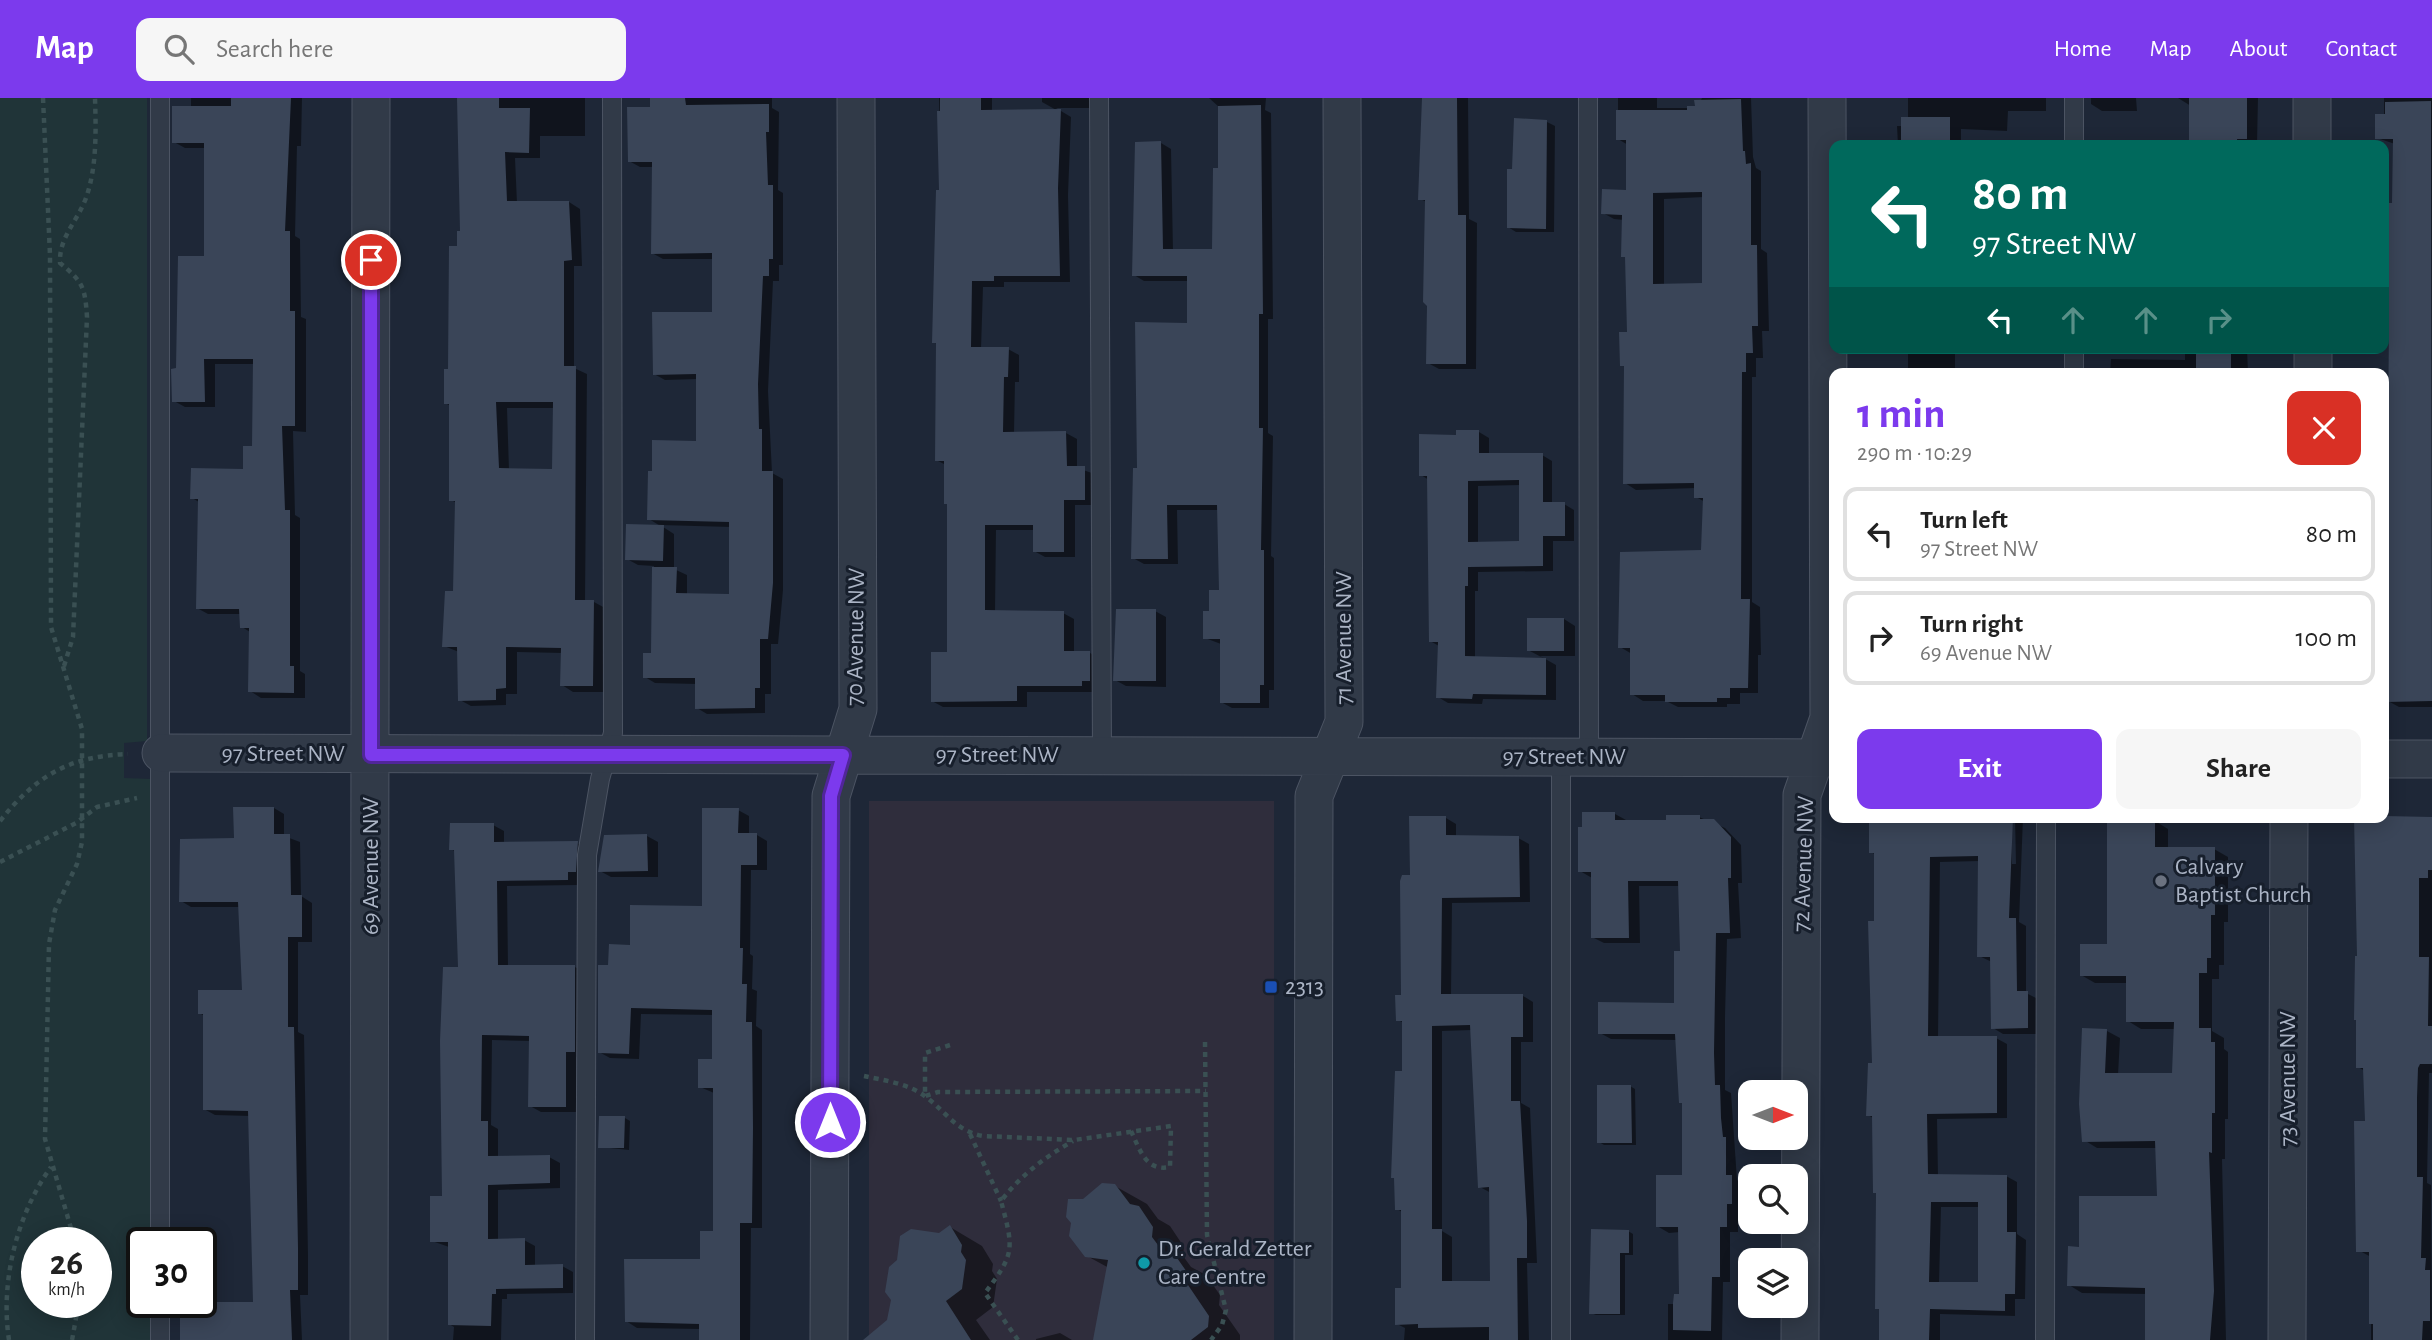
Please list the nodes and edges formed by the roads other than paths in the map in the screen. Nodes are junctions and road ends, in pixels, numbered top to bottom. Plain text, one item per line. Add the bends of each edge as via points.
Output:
1 (160, 98) edge
2 (371, 98) edge
3 (612, 98) edge
4 (856, 98) edge
5 (1099, 98) edge
6 (1342, 98) edge
7 (1588, 98) edge
8 (1827, 98) edge
9 (2074, 98) edge
10 (2312, 98) edge
11 (2074, 140) edge
12 (2312, 140) edge
13 (161, 754) junction
14 (371, 755) junction
15 (607, 755) junction
16 (843, 755) junction
17 (1102, 755) junction
18 (1330, 757) junction
19 (1575, 757) junction
20 (1824, 758) edge
21 (2389, 759) edge
22 (2432, 759) edge
23 (2046, 823) edge
24 (2289, 823) edge
25 (160, 1227) edge
26 (160, 1318) edge
27 (160, 1340) edge
28 (369, 1340) edge
29 (585, 1340) edge
30 (829, 1340) edge
31 (1313, 1340) edge
32 (1561, 1340) edge
33 (1800, 1340) edge
34 (2045, 1340) edge
35 (2287, 1340) edge

1 - 13 lane
2 - 14 street, 69 Avenue NW
3 - 15 lane via 613,733
4 - 16 street, 70 Avenue NW via 858,709
5 - 17 lane
6 - 18 street, 71 Avenue NW via 1344,722
7 - 19 lane
8 - 20 street, 72 Avenue NW via 1829,718
9 - 11 lane
10 - 12 street
13 - 14 street, 97 Street NW
13 - 25 lane
14 - 15 street, 97 Street NW
14 - 28 street, 69 Avenue NW
15 - 16 street, 97 Street NW
15 - 29 lane via 587,855
16 - 17 street, 97 Street NW
16 - 30 street, 70 Avenue NW via 831,796
17 - 18 street, 97 Street NW
18 - 19 street, 97 Street NW
18 - 31 street, 71 Avenue NW via 1314,796
19 - 20 street, 97 Street NW
19 - 32 lane
20 - 33 street, 72 Avenue NW via 1802,795
21 - 22 street
23 - 34 lane
24 - 35 street, 73 Avenue NW
26 - 27 lane

